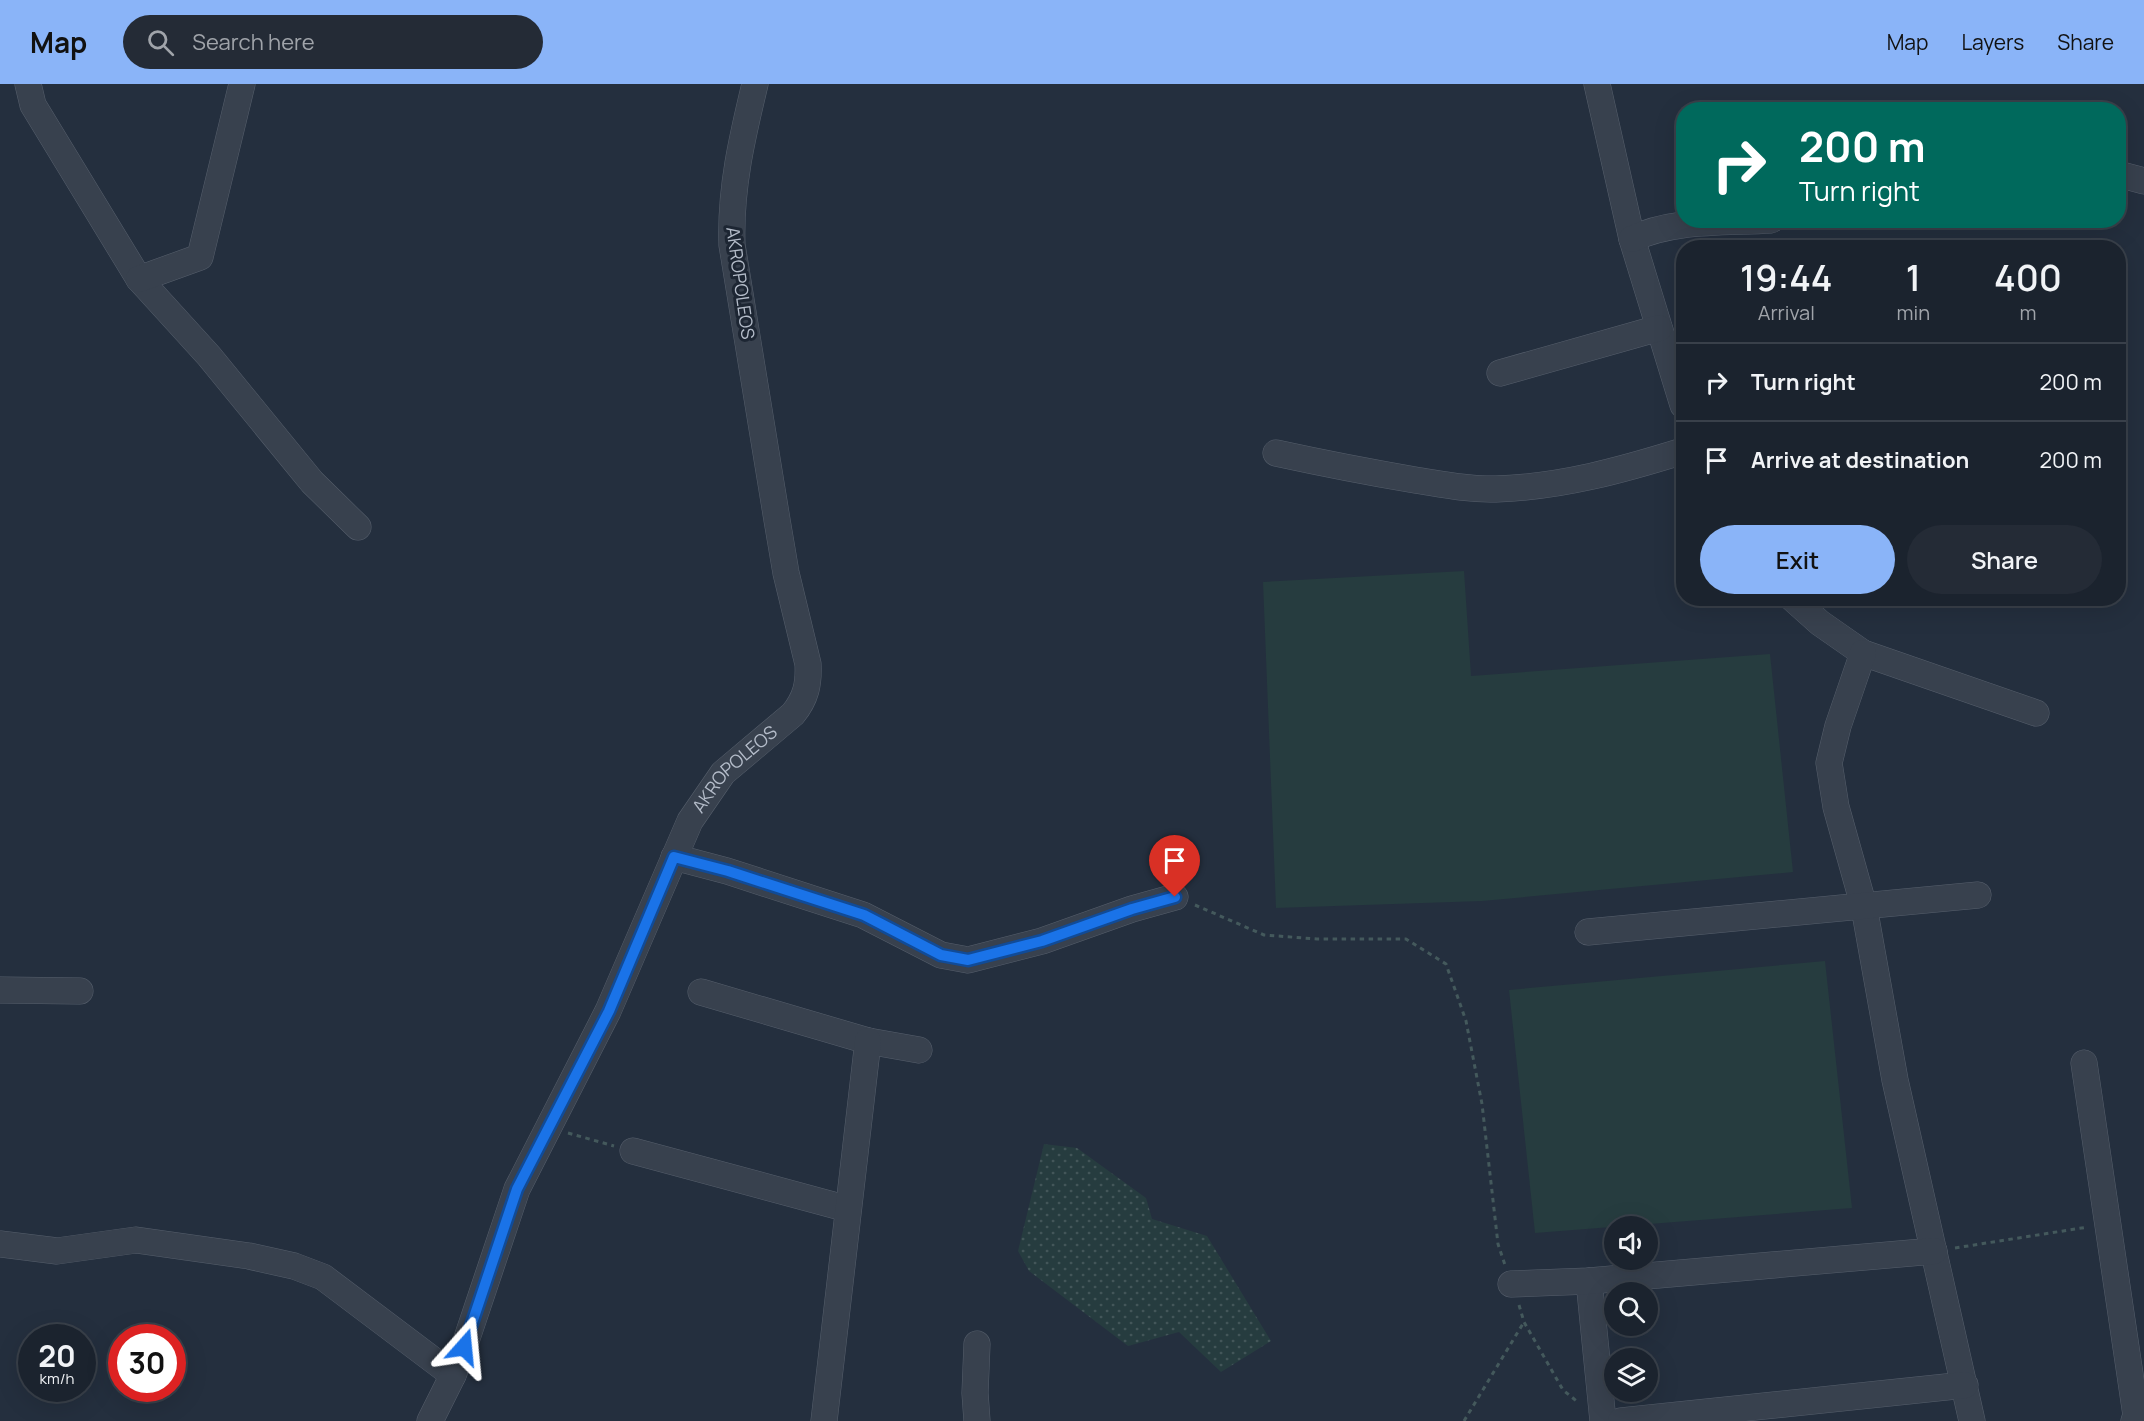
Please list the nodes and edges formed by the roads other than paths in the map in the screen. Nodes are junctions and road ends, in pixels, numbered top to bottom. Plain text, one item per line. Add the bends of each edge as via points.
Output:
1 (28, 84) edge
2 (242, 84) edge
3 (756, 84) edge
4 (1597, 84) edge
5 (2126, 176) edge
6 (2144, 181) edge
7 (1676, 226) edge
8 (1632, 238) junction
9 (138, 279) junction
10 (1659, 328) junction
11 (1500, 373) dead end
12 (1676, 383) edge
13 (1276, 453) dead end
14 (1676, 453) edge
15 (358, 527) dead end
16 (1801, 606) edge
17 (1863, 653) junction
18 (2036, 713) dead end
19 (674, 857) junction
20 (1978, 895) dead end
21 (1175, 897) road end
22 (1864, 907) junction
23 (1588, 932) dead end
24 (0, 990) edge
25 (80, 991) dead end
26 (701, 992) dead end
27 (868, 1041) junction
28 (919, 1050) dead end
29 (2084, 1063) dead end
30 (633, 1151) road end
31 (848, 1209) junction
32 (0, 1244) edge
33 (1934, 1251) junction
34 (1589, 1281) junction
35 (1511, 1284) road end
36 (977, 1344) dead end
37 (453, 1375) junction
38 (1965, 1385) junction
39 (1793, 1412) edge
40 (1595, 1415) edge
41 (430, 1421) edge
42 (824, 1421) edge
43 (977, 1421) edge
44 (1621, 1421) edge
45 (1972, 1421) edge
46 (2134, 1421) edge

1 - 9 street via 33,105
2 - 9 street via 200,257
3 - 19 street, AKROPOLEOS via 737,164 732,245 786,573 808,664 808,679 802,703 793,714 712,786
4 - 8 street
5 - 6 street
7 - 8 street
8 - 10 street
9 - 15 street via 209,356 312,482
10 - 11 street
10 - 12 street
13 - 14 street via 1355,470 1494,489 1581,479
16 - 17 street
17 - 18 street
17 - 22 street via 1829,763 1836,807
19 - 21 street via 864,915 941,955 968,960 1042,941
19 - 37 street, AKROPOLEOS via 609,1011 517,1189
20 - 22 street
22 - 23 street
22 - 33 street via 1895,1080
24 - 25 street
26 - 27 street
27 - 28 street
27 - 31 street
29 - 46 street
30 - 31 street
31 - 42 street
32 - 37 street via 57,1251 136,1240 294,1266 323,1277
33 - 34 street
33 - 38 street
34 - 35 street
34 - 40 street
36 - 43 street
37 - 41 street, AKROPOLEOS
38 - 39 street
38 - 45 street
39 - 44 street

